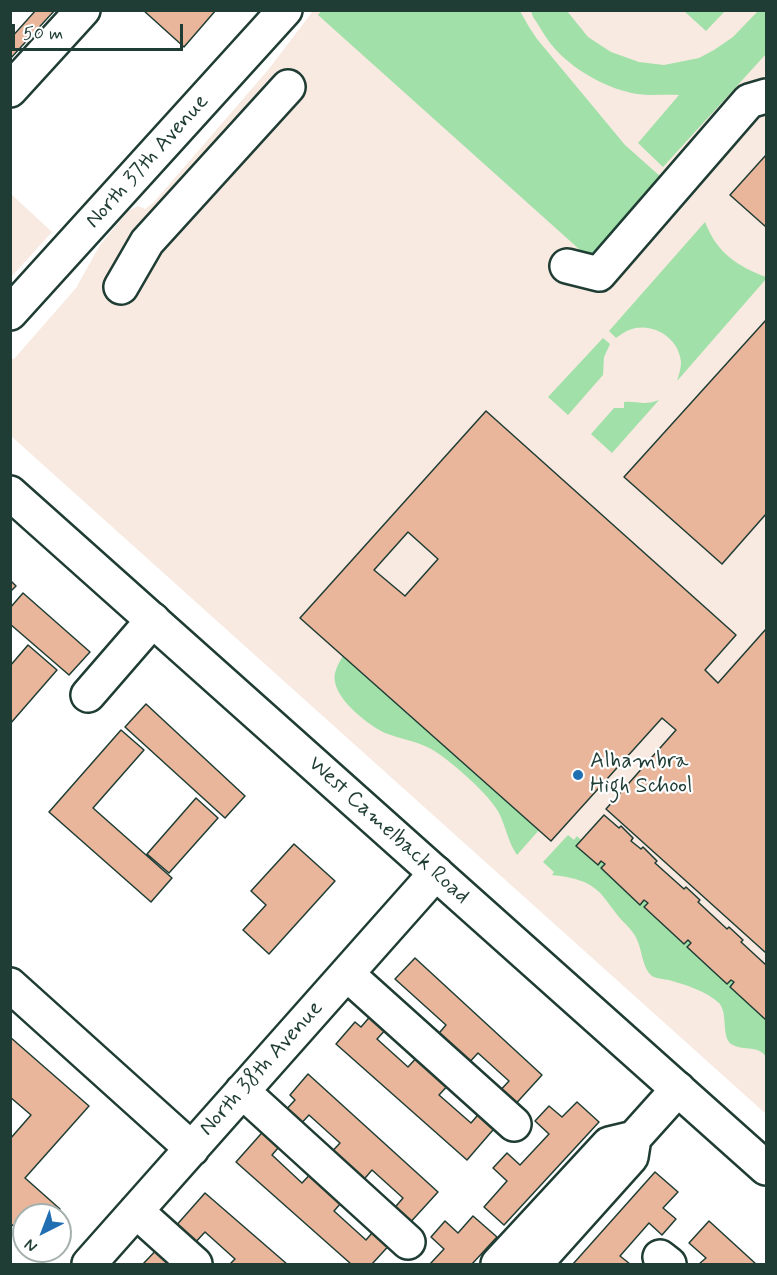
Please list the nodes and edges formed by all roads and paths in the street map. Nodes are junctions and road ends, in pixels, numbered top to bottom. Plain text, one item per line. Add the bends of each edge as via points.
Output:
1 (83, 10) edge
2 (268, 16) edge
3 (288, 87) dead end
4 (10, 90) edge
5 (766, 96) edge
6 (567, 266) dead end
7 (121, 287) dead end
8 (10, 313) edge
9 (10, 493) edge
10 (153, 620) junction
11 (88, 694) dead end
12 (436, 873) junction
13 (347, 974) junction
14 (10, 985) edge
15 (678, 1089) junction
16 (242, 1091) junction
17 (514, 1125) dead end
18 (634, 1138) junction
19 (192, 1149) junction
20 (766, 1168) edge
21 (136, 1211) junction
22 (408, 1242) dead end
23 (89, 1264) edge
24 (195, 1264) edge
25 (498, 1264) edge
26 (535, 1264) edge

1 - 4 main road
2 - 8 main road, North 37th Avenue
3 - 7 main road via 147,242
5 - 6 main road via 749,101 599,274
9 - 10 main road, West Camelback Road
10 - 11 main road
10 - 12 main road, West Camelback Road
12 - 13 main road, North 38th Avenue
12 - 15 main road, West Camelback Road
13 - 16 main road, North 38th Avenue
13 - 17 main road
14 - 19 main road
15 - 18 main road
15 - 20 main road, West Camelback Road
16 - 19 main road, North 38th Avenue
16 - 22 main road
18 - 25 main road via 609,1144
18 - 26 main road via 631,1157
19 - 21 main road, North 38th Avenue
21 - 23 main road, North 38th Avenue
21 - 24 main road

